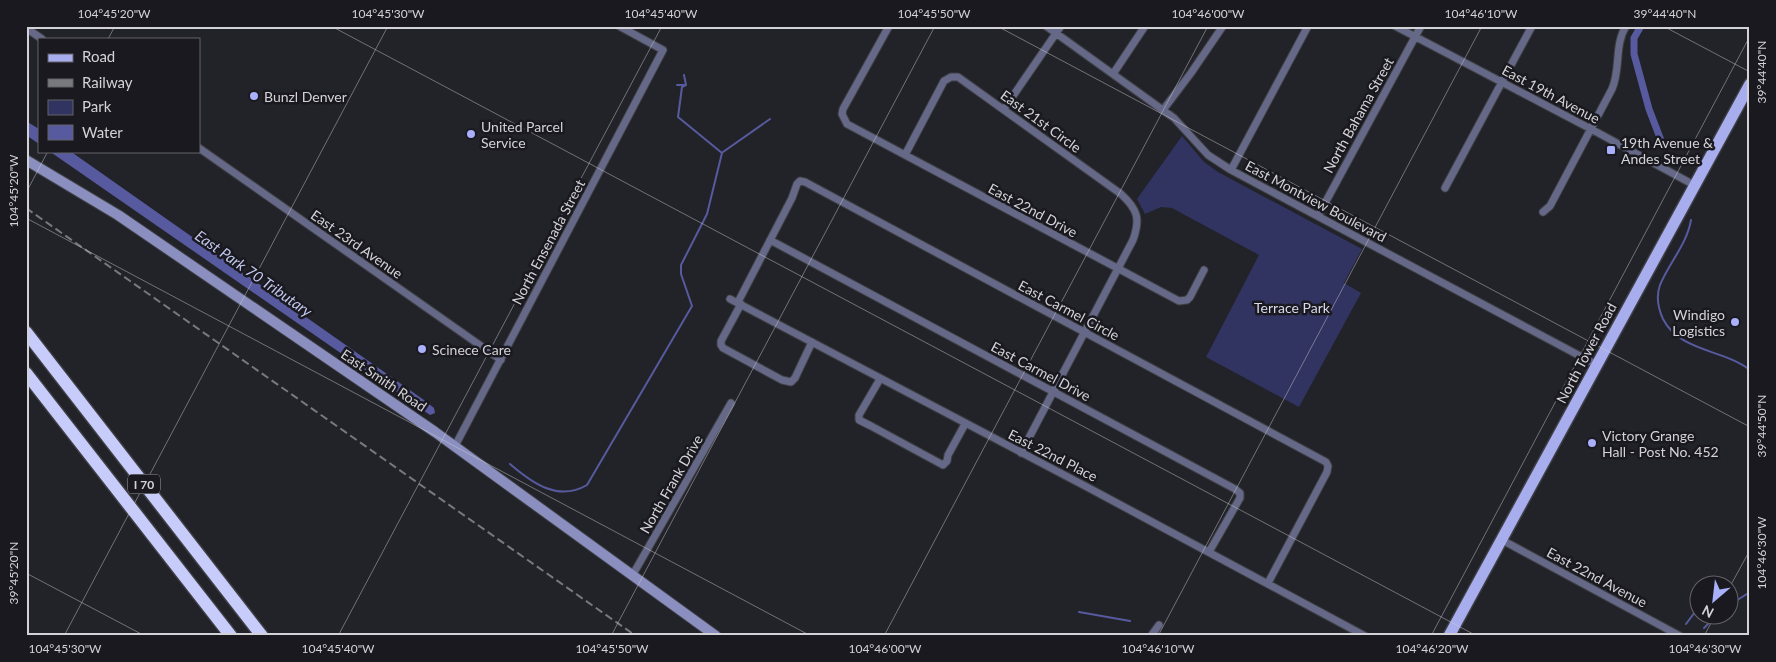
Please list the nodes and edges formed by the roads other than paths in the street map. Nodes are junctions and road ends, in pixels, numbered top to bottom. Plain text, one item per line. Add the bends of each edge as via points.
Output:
1 (619, 26) edge
2 (889, 26) edge
3 (1046, 26) edge
4 (1061, 26) edge
5 (1145, 26) edge
6 (1223, 26) edge
7 (1308, 26) edge
8 (1395, 26) edge
9 (1421, 26) edge
10 (1532, 26) edge
11 (1626, 26) edge
12 (26, 28) edge
13 (1057, 34) junction
14 (1415, 37) junction
15 (41, 38) edge
16 (1113, 74) junction
17 (1503, 83) junction
18 (1750, 84) edge
19 (1004, 109) junction
20 (1163, 110) junction
21 (1591, 129) junction
22 (200, 149) edge
23 (905, 155) junction
24 (26, 160) edge
25 (1231, 170) junction
26 (1694, 185) junction
27 (1445, 188) dead end
28 (1543, 212) dead end
29 (1318, 216) junction
30 (770, 240) junction
31 (1117, 269) junction
32 (1204, 270) dead end
33 (730, 299) dead end
34 (739, 303) junction
35 (26, 332) edge
36 (1084, 333) junction
37 (812, 342) junction
38 (501, 360) junction
39 (1597, 365) junction
40 (26, 373) edge
41 (880, 378) junction
42 (1053, 392) junction
43 (731, 404) dead end
44 (965, 424) junction
45 (455, 446) junction
46 (1021, 453) junction
47 (1502, 540) junction
48 (1209, 552) junction
49 (632, 576) junction
50 (1268, 583) junction
51 (1159, 625) dead end
52 (231, 636) edge
53 (262, 636) edge
54 (716, 636) edge
55 (1151, 636) edge
56 (1365, 636) edge
57 (1449, 636) edge
58 (1680, 636) edge

1 - 38 street, North Ensenada Street via 663,50
2 - 23 street, East 22nd Drive via 842,114 847,124
3 - 13 street, East Montview Boulevard
4 - 13 street
5 - 16 street
6 - 20 street
7 - 25 street
8 - 14 street, East 19th Avenue
9 - 14 street, North Bahama Street
10 - 17 street
11 - 21 street via 1618,47 1615,81
12 - 15 street
13 - 16 street, East Montview Boulevard
13 - 19 street
14 - 17 street, East 19th Avenue
14 - 29 street, North Bahama Street
16 - 20 street, East Montview Boulevard
17 - 21 street, East 19th Avenue
17 - 27 street
18 - 26 main road, North Tower Road
19 - 23 street, East 21st Circle via 958,77 951,76 941,87
19 - 31 street, East 21st Circle via 1121,194 1133,207 1137,216 1136,230
20 - 25 street, East Montview Boulevard via 1185,127 1208,155
21 - 26 street, East 19th Avenue
21 - 28 street via 1550,206
22 - 38 street, East 23rd Avenue
23 - 31 street, East 22nd Drive
24 - 45 street, East Smith Road via 118,215
25 - 29 street, East Montview Boulevard
26 - 39 main road, North Tower Road
29 - 39 street, East Montview Boulevard
30 - 34 street, East Carmel Circle
30 - 36 street, East Carmel Circle via 797,184 805,182
30 - 42 street, East Carmel Drive
31 - 32 street, East 22nd Drive via 1183,302 1190,297
31 - 36 street, East 21st Circle
33 - 34 street, East 22nd Place
34 - 37 street, East 22nd Place
34 - 37 street, East Carmel Circle via 721,341 727,351 791,382
35 - 53 highway, I 70
36 - 42 street, East 21st Circle
36 - 50 street, East Carmel Circle via 1326,462 1327,472
37 - 41 street, East 22nd Place
38 - 45 street, North Ensenada Street
39 - 47 main road, North Tower Road
40 - 52 highway, I 70
41 - 44 street, East 22nd Place
41 - 44 street via 859,415 863,424 943,465
42 - 46 street, East 21st Circle
42 - 48 street, East Carmel Drive via 1240,493
43 - 49 street, North Frank Drive
44 - 46 street, East 22nd Place
45 - 49 street, East Smith Road
46 - 48 street, East 22nd Place
47 - 57 main road, North Tower Road
47 - 58 street, East 22nd Avenue
48 - 50 street, East 22nd Place
49 - 54 street, East Smith Road
50 - 56 street, East 22nd Place
51 - 55 street

